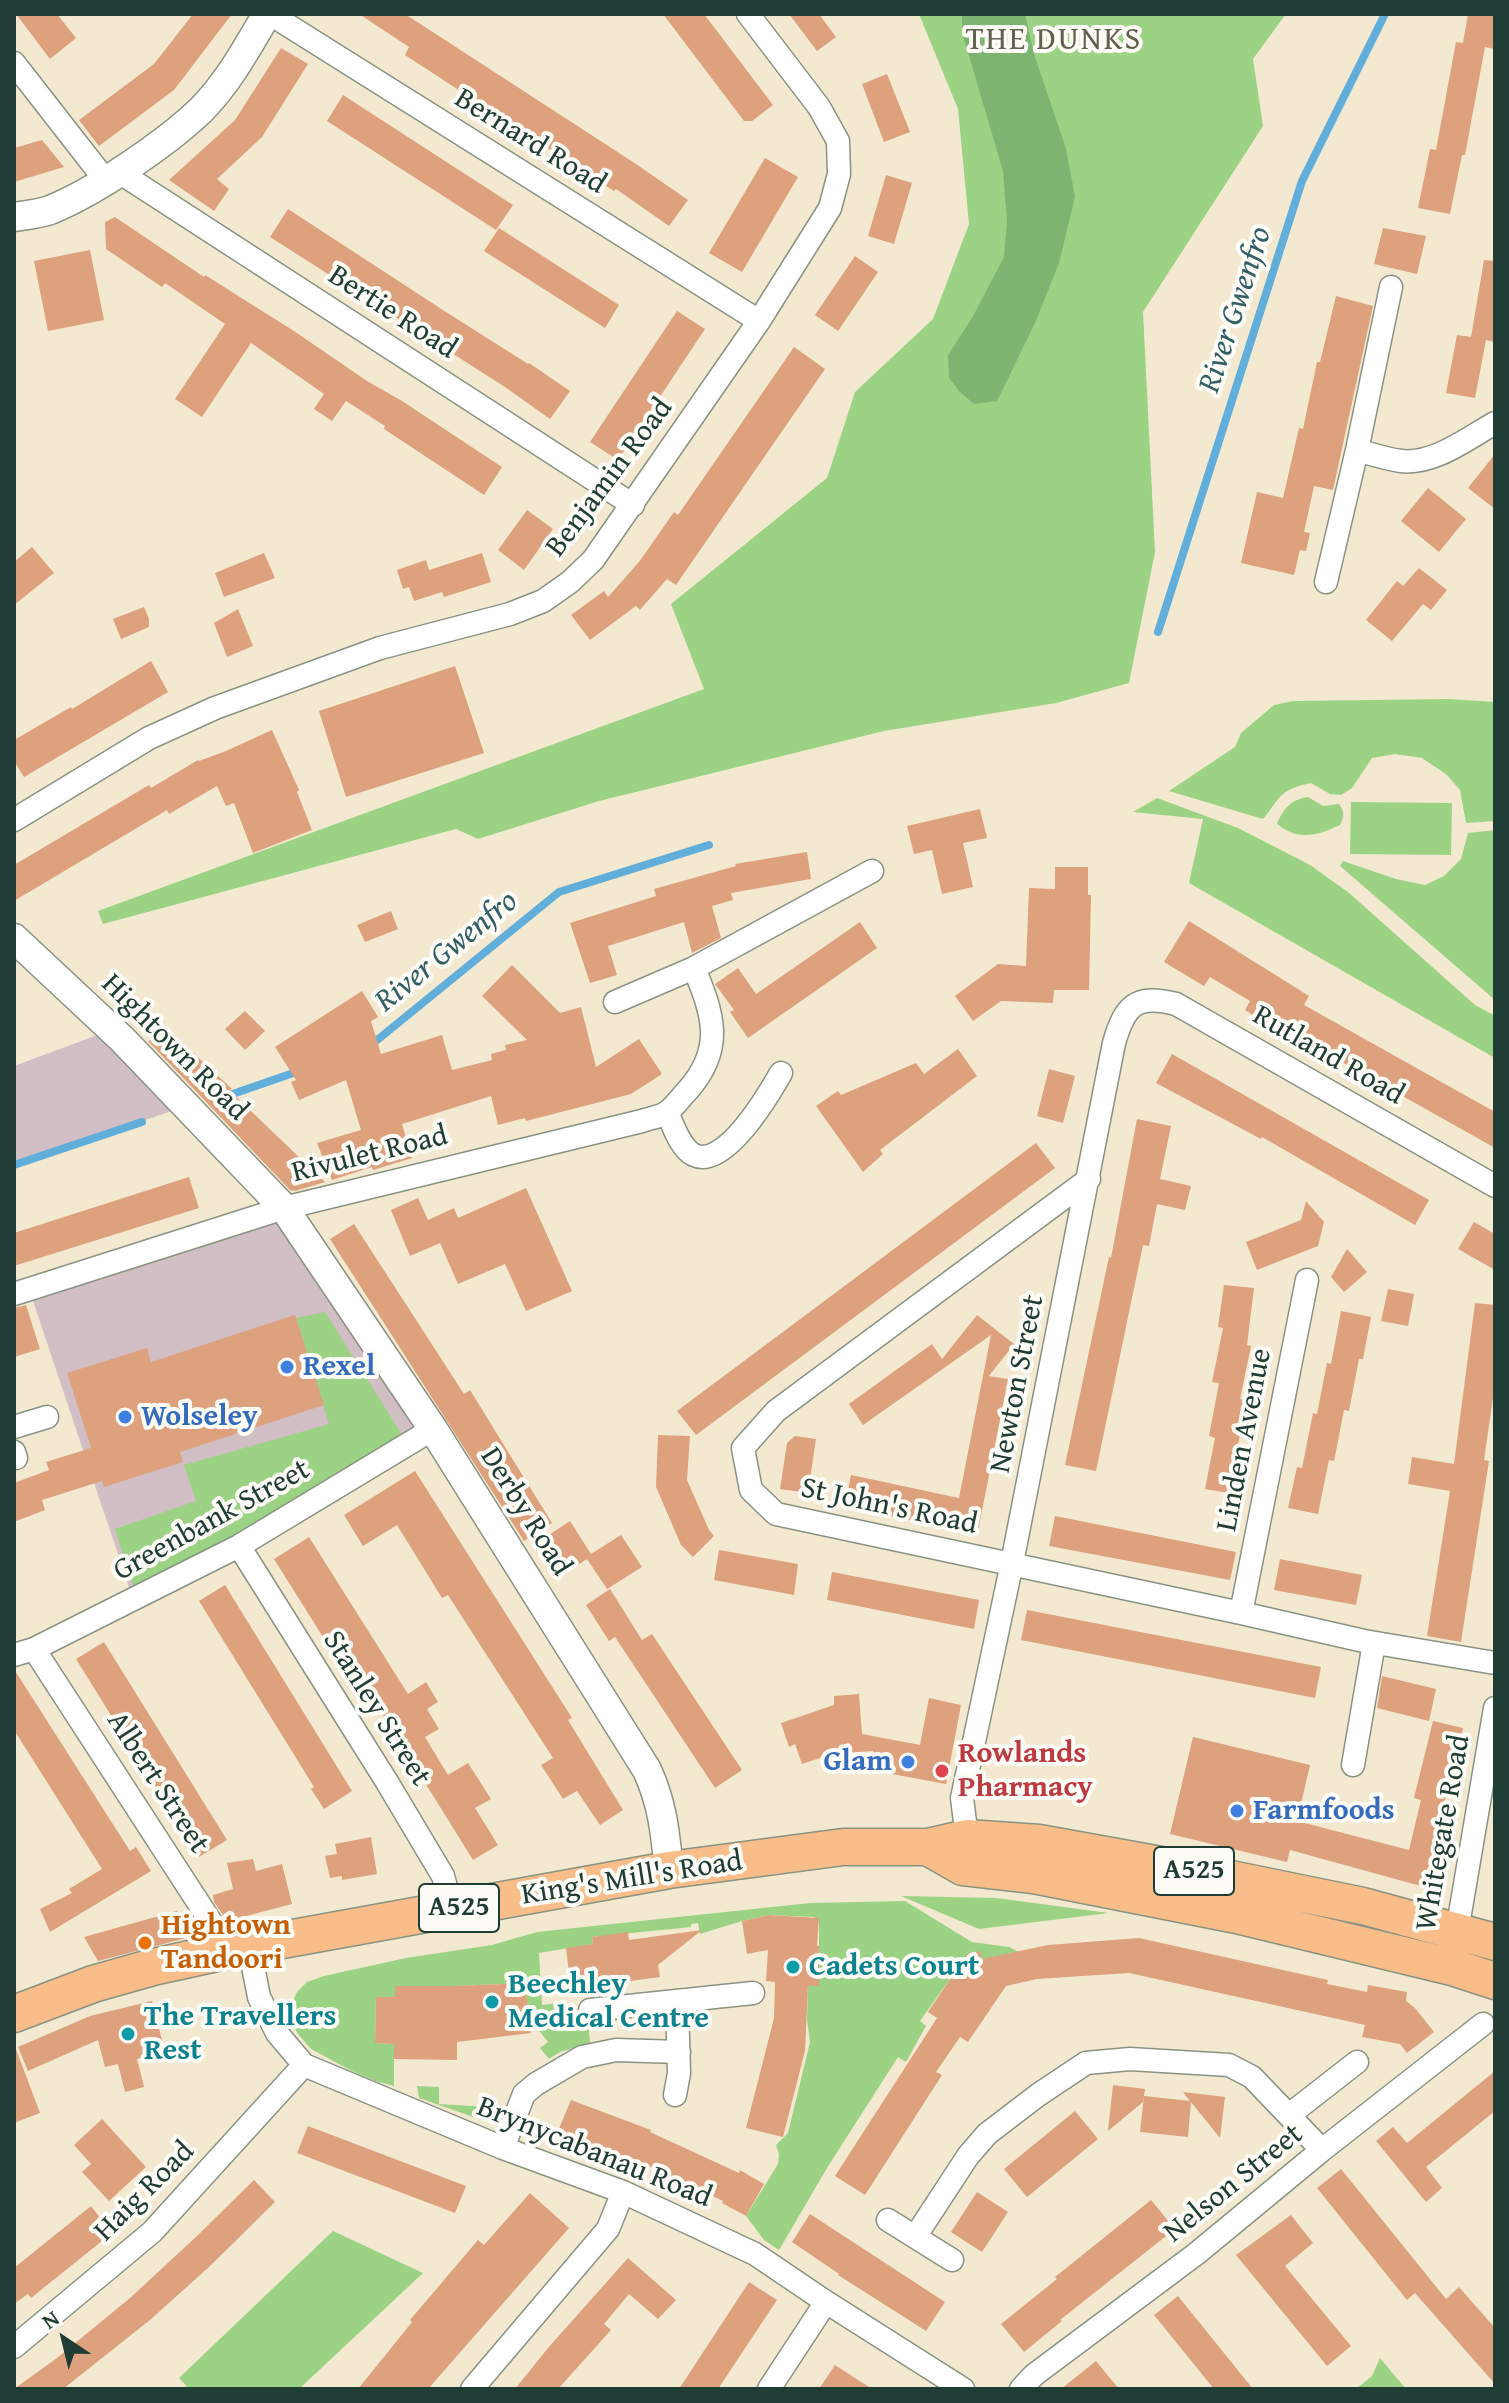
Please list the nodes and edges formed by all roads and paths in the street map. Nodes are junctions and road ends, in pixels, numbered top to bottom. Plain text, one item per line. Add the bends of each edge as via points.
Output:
1 (268, 14) edge
2 (748, 14) edge
3 (14, 63) edge
4 (112, 176) junction
5 (14, 217) edge
6 (1391, 287) dead end
7 (759, 321) junction
8 (1495, 423) edge
9 (1357, 450) junction
10 (633, 505) junction
11 (1326, 582) dead end
12 (14, 820) edge
13 (872, 871) dead end
14 (14, 938) edge
15 (694, 968) junction
16 (615, 1002) dead end
17 (1128, 1009) joint
18 (781, 1073) dead end
19 (667, 1112) junction
20 (1089, 1179) junction
21 (1495, 1186) edge
22 (284, 1208) junction
23 (1307, 1280) dead end
24 (14, 1294) edge
25 (47, 1417) dead end
26 (14, 1427) edge
27 (433, 1429) junction
28 (239, 1546) junction
29 (1012, 1563) junction
30 (1241, 1613) junction
31 (1374, 1643) junction
32 (24, 1652) edge
33 (1495, 1663) edge
34 (1495, 1708) edge
35 (1353, 1765) dead end
36 (965, 1853) junction
37 (669, 1870) junction
38 (452, 1909) junction
39 (1457, 1931) junction
40 (1495, 1942) edge
41 (239, 1948) junction
42 (1452, 1967) junction
43 (1495, 1981) edge
44 (753, 1993) dead end
45 (677, 2002) junction
46 (590, 2010) dead end
47 (14, 2014) edge
48 (1483, 2024) dead end
49 (679, 2052) junction
50 (1357, 2062) dead end
51 (304, 2065) junction
52 (675, 2095) dead end
53 (1289, 2115) junction
54 (503, 2148) junction
55 (1322, 2150) junction
56 (623, 2192) junction
57 (888, 2220) dead end
58 (915, 2237) junction
59 (952, 2260) dead end
60 (826, 2302) junction
61 (14, 2347) edge
62 (472, 2389) edge
63 (769, 2389) edge
64 (963, 2389) edge
65 (1021, 2389) edge

1 - 4 street via 238,65 200,110
1 - 7 street, Bernard Road
2 - 7 street, Benjamin Road via 819,107 838,141 839,174 830,208
3 - 4 street, Bertie Road
4 - 5 street via 49,210
4 - 10 street, Bertie Road
6 - 9 street
7 - 10 street, Benjamin Road
8 - 9 street via 1417,461
9 - 11 street
10 - 12 street, Benjamin Road via 593,560 543,601 380,648 215,708 149,738
13 - 15 street
14 - 22 street, Hightown Road via 122,1039
15 - 16 street
15 - 19 street, Rivulet Road via 707,998 712,1047 703,1073
17 - 20 street, Newton Street via 1114,1043
17 - 21 street, Rutland Road via 1144,1000 1176,1004
18 - 19 street via 747,1127 709,1156 696,1157 687,1150
19 - 22 street, Rivulet Road
20 - 29 street, Newton Street
20 - 29 street, St John's Road via 776,1411 743,1448 751,1490 776,1514
22 - 24 street, Rivulet Road
22 - 27 street, Derby Road
23 - 30 street, Linden Avenue
25 - 26 street
27 - 28 street, Greenbank Street
27 - 37 street, Derby Road via 647,1770 664,1817
28 - 32 street, Greenbank Street
28 - 38 street, Stanley Street via 443,1876
29 - 30 street, St John's Road
29 - 36 street, Newton Street via 962,1798
30 - 31 street, St John's Road
31 - 33 street, St John's Road
31 - 35 street
32 - 41 street, Albert Street
34 - 39 street, Whitegate Road
36 - 37 main road, King's Mill's Road / A525 via 928,1847 843,1847
36 - 39 main road, King's Mill's Road / A525 via 1039,1843 1363,1906
36 - 42 main road, King's Mill's Road / A525 via 1034,1875 1221,1912
37 - 38 main road, King's Mill's Road / A525
38 - 41 main road, King's Mill's Road / A525
39 - 40 main road, King's Mill's Road / A525
39 - 42 street, Whitegate Road
41 - 47 main road, King's Mill's Road / A525 via 93,1984
41 - 51 street, Brynycabanau Road via 277,2033
42 - 43 main road, King's Mill's Road / A525
44 - 45 street
45 - 46 street
45 - 49 street
48 - 55 street, Nelson Street
49 - 52 street
49 - 54 street via 616,2050 582,2057 524,2094
50 - 53 street
51 - 54 street, Brynycabanau Road
51 - 61 street, Haig Road via 163,2222
53 - 55 street
53 - 58 street via 1252,2077 1229,2065 1130,2059 1086,2063 987,2134
54 - 56 street, Brynycabanau Road
55 - 65 street, Nelson Street
56 - 60 street, Brynycabanau Road via 755,2254
56 - 62 street via 608,2229
57 - 58 street
58 - 59 street
60 - 63 street
60 - 64 street, Brynycabanau Road

